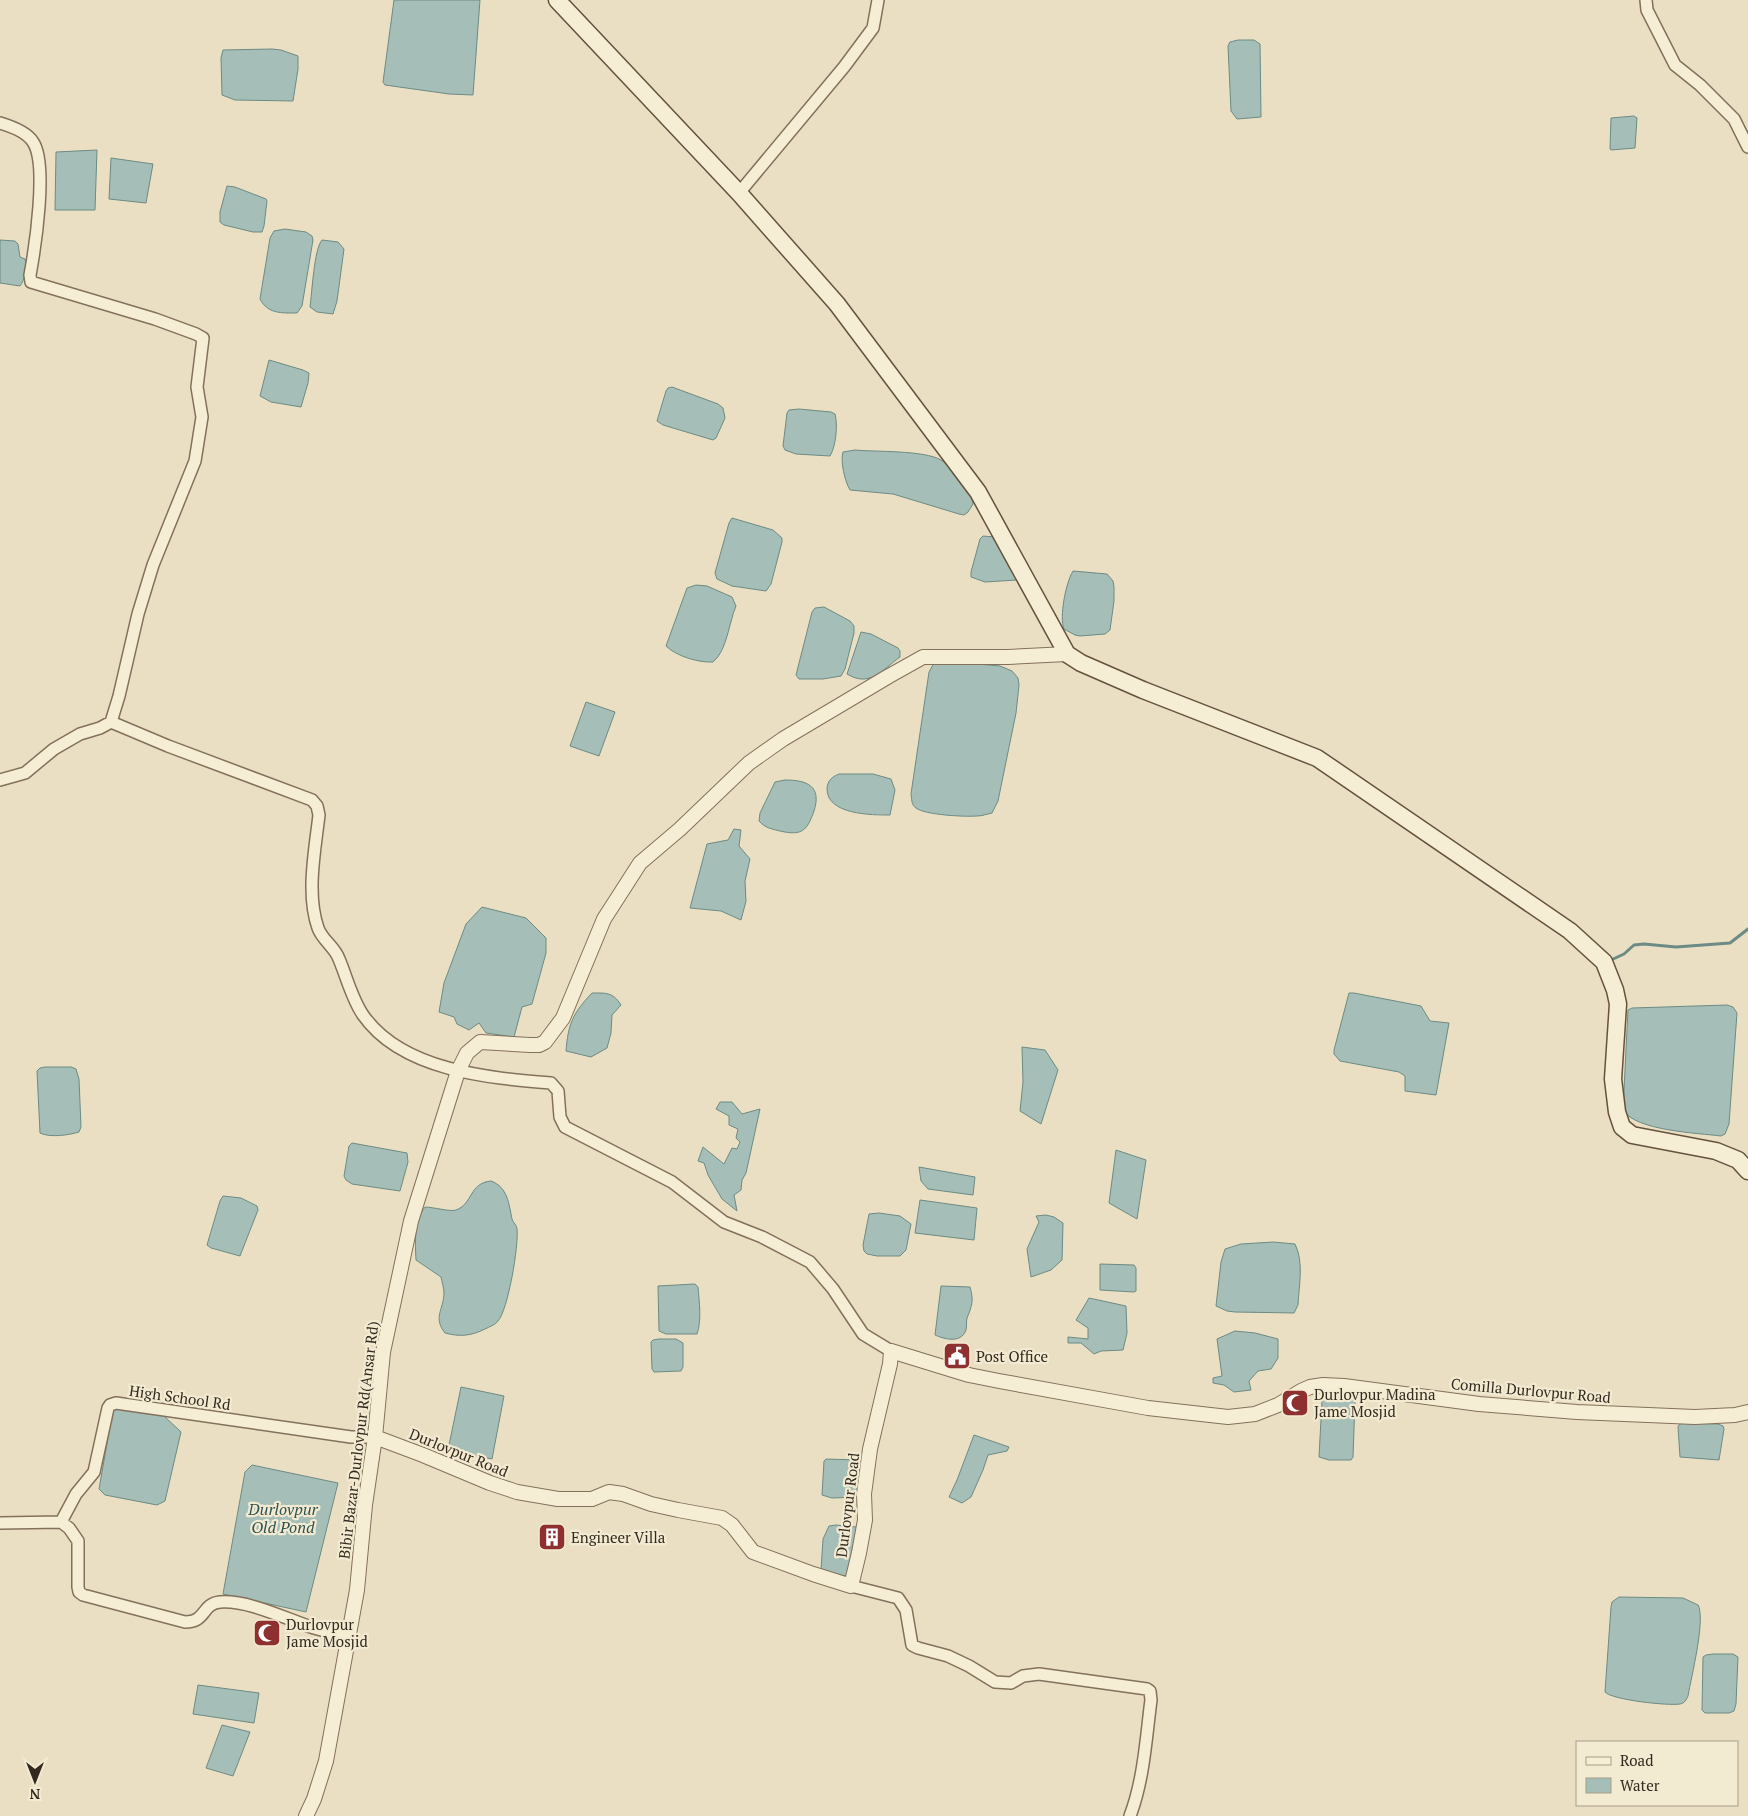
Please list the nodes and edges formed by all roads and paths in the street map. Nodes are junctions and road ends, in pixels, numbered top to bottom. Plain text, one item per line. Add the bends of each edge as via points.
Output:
1 (557, 0) edge
2 (878, 0) edge
3 (1646, 0) edge
4 (0, 123) edge
5 (1748, 147) edge
6 (739, 193) junction
7 (1067, 654) junction
8 (111, 722) junction
9 (0, 780) edge
10 (458, 1071) junction
11 (1748, 1171) edge
12 (891, 1352) junction
13 (1748, 1412) edge
14 (376, 1437) junction
15 (61, 1522) junction
16 (0, 1523) edge
17 (851, 1586) junction
18 (348, 1637) junction
19 (306, 1816) edge
20 (1130, 1816) edge

1 - 6 main road
2 - 6 street via 873,28
3 - 5 street via 1647,10 1675,65 1734,119
4 - 8 street via 32,140 38,151 38,232 30,275 32,282 155,319 203,338 197,387 202,417 195,461 153,565
6 - 7 main road via 837,304 978,492
7 - 10 street, Bibir Bazar-Durlovpur Rd(Ansar Rd) via 924,657 783,739 749,763 640,862 604,918 563,1018 545,1042 539,1045 480,1042 467,1053
7 - 11 main road via 1143,690 1317,758 1570,930 1604,962 1615,990 1618,1004 1613,1079 1622,1127 1632,1135 1716,1151 1738,1160
8 - 9 street via 54,749 25,772
8 - 10 street via 312,800 318,815 312,878 314,914 319,930 338,954 354,1000 363,1016 402,1050
10 - 12 street via 551,1083 558,1091 560,1116 565,1127 672,1182 724,1222 810,1262 864,1334
10 - 14 street, Bibir Bazar-Durlovpur Rd(Ansar Rd) via 411,1221 382,1352
12 - 13 street, Comilla Durlovpur Road via 999,1381 1148,1408 1228,1417 1255,1414 1301,1391 1323,1385 1577,1412 1695,1417
12 - 17 street, Durlovpur Road via 870,1449 864,1494 865,1520
14 - 15 street, High School Rd via 351,1437 116,1403 108,1408 94,1472 76,1494
14 - 17 street, Durlovpur Road via 517,1492 558,1500 592,1499 609,1492 722,1518 732,1525 753,1552
14 - 18 street, Bibir Bazar-Durlovpur Rd(Ansar Rd)
15 - 16 street
15 - 18 street via 70,1528 78,1541 78,1587 83,1595 185,1622 199,1619 204,1610 220,1602 237,1604
17 - 20 street via 898,1598 906,1610 912,1645 948,1656 995,1682 1011,1683 1023,1676 1039,1674 1147,1689 1151,1700 1140,1785
18 - 19 street, Bibir Bazar-Durlovpur Rd(Ansar Rd) via 326,1761

